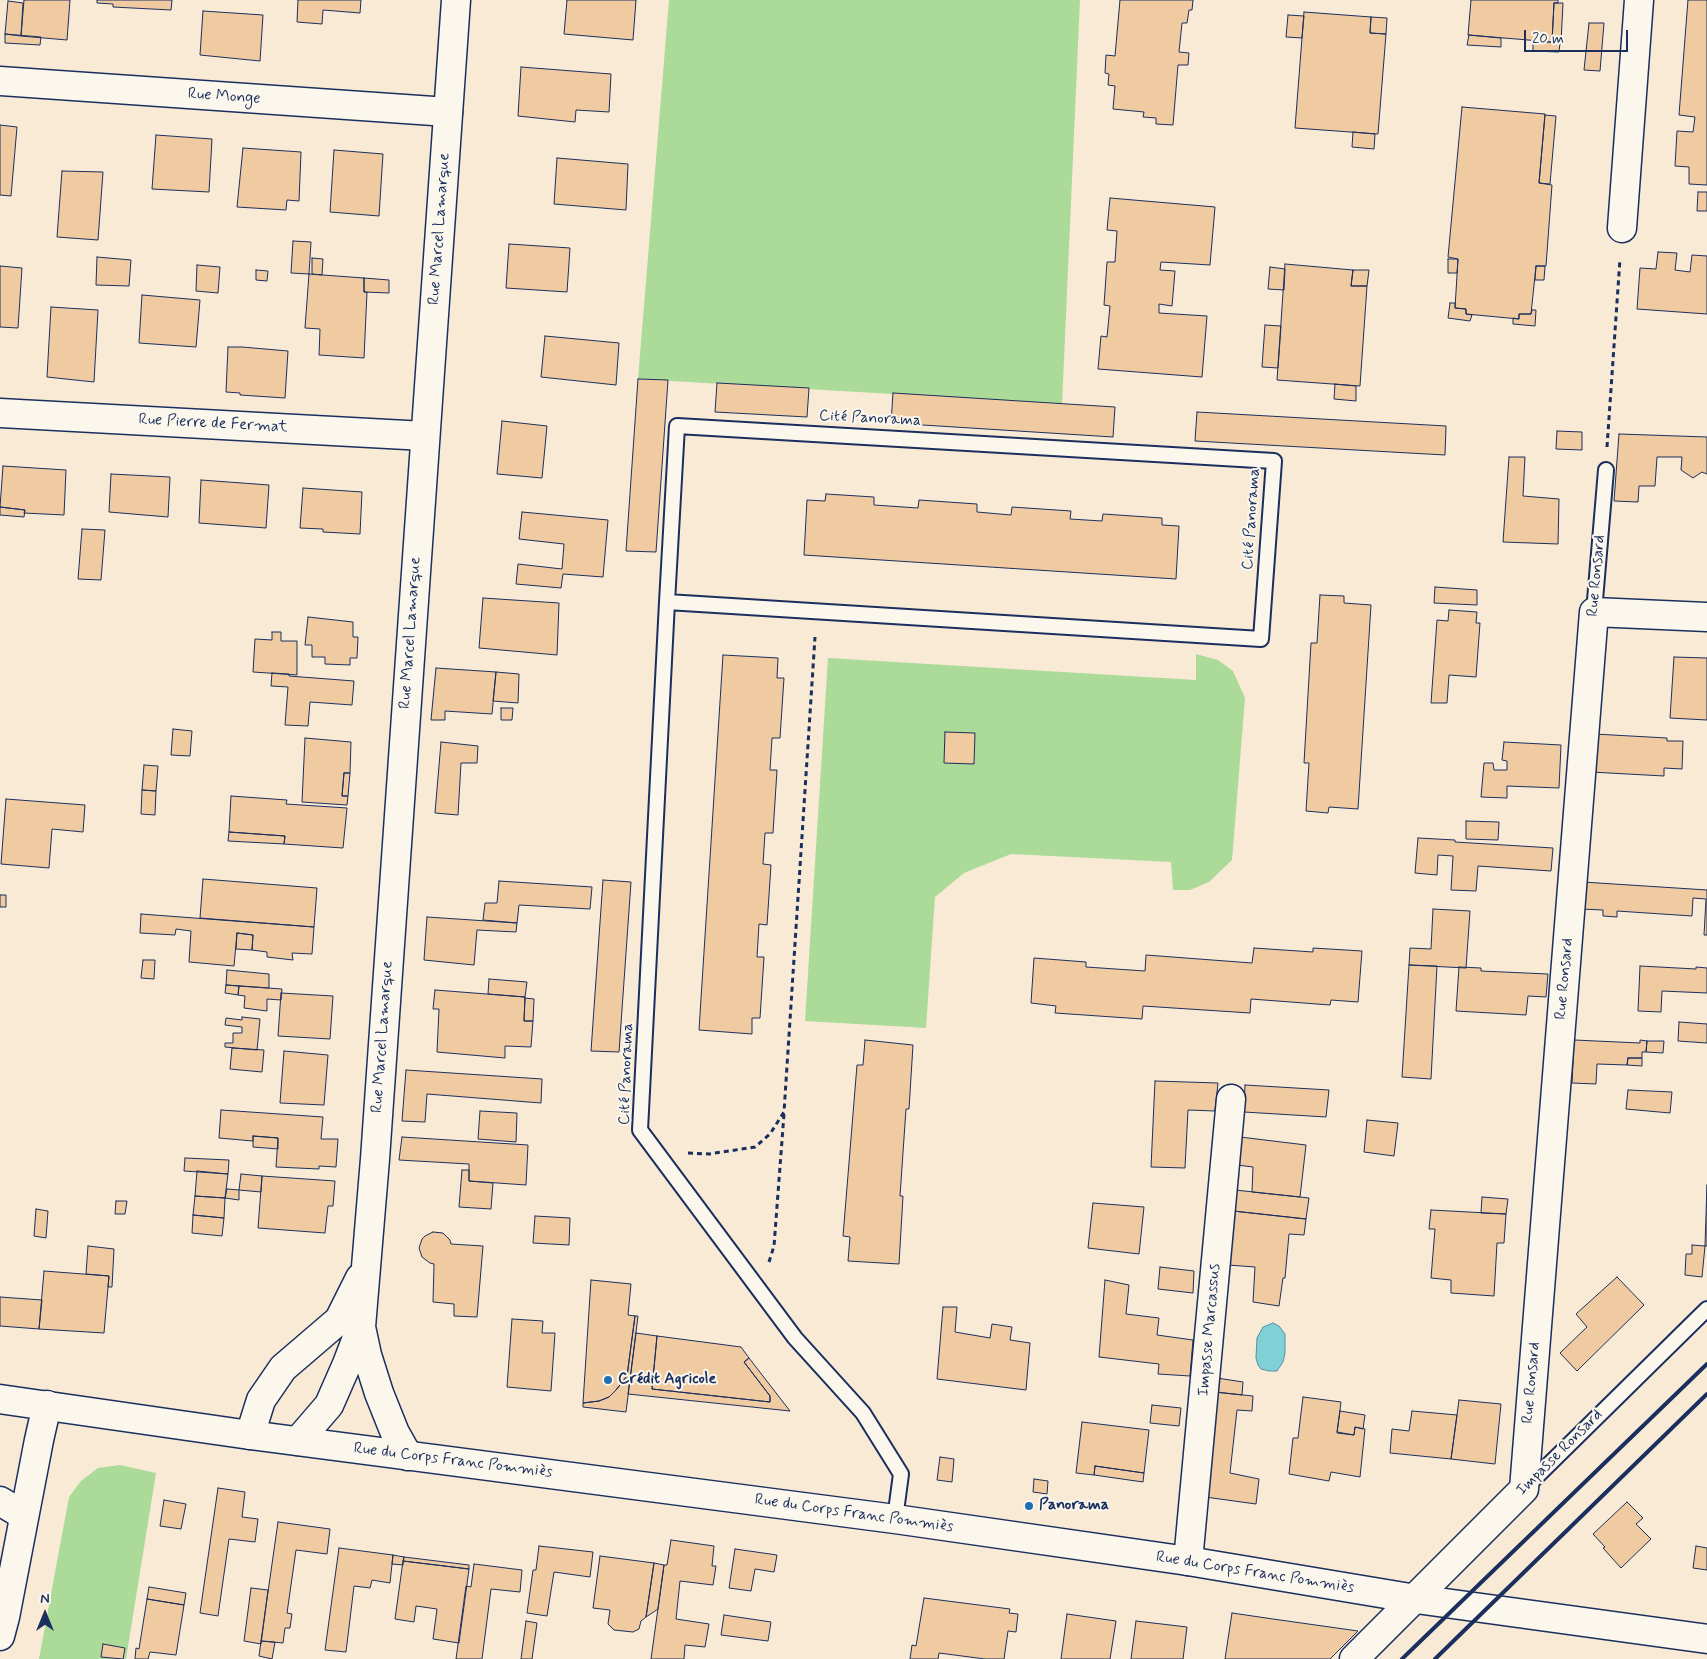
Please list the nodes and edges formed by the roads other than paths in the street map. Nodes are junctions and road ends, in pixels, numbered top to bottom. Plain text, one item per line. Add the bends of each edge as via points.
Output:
1 (456, 0) edge
2 (1639, 0) edge
3 (0, 81) edge
4 (448, 112) junction
5 (1622, 228) road end
6 (0, 413) edge
7 (425, 436) junction
8 (1606, 470) road end
9 (667, 602) junction
10 (1594, 612) junction
11 (1707, 617) edge
12 (1231, 1099) dead end
13 (367, 1266) junction
14 (1707, 1309) edge
15 (361, 1326) junction
16 (0, 1399) edge
17 (47, 1405) junction
18 (250, 1435) junction
19 (298, 1441) junction
20 (408, 1456) junction
21 (1524, 1489) junction
22 (0, 1502) edge
23 (23, 1515) junction
24 (895, 1519) junction
25 (1188, 1561) junction
26 (1416, 1599) junction
27 (0, 1636) edge
28 (1707, 1639) edge
29 (1354, 1659) edge

1 - 4 street, Rue Marcel Lamarque
2 - 5 street
3 - 4 street, Rue Monge
4 - 7 street, Rue Marcel Lamarque
6 - 7 street, Rue Pierre de Fermat
7 - 13 street, Rue Marcel Lamarque
8 - 10 lane, Rue Ronsard
9 - 9 lane, Cité Panorama via 677,426 1274,461 1261,639
9 - 24 lane, Cité Panorama via 640,1130 795,1338 862,1414 901,1474
10 - 11 street
10 - 21 street, Rue Ronsard
12 - 25 street, Impasse Marcassus
13 - 15 street, Rue Marcel Lamarque
13 - 18 street, Rue Marcel Lamarque via 338,1320 283,1368 261,1400
14 - 21 lane, Impasse Ronsard
15 - 19 street, Rue Marcel Lamarque via 329,1405
15 - 20 street, Rue Marcel Lamarque via 379,1393
16 - 17 street, Rue du Corps Franc Pommiès
17 - 18 street, Rue du Corps Franc Pommiès
17 - 23 street
18 - 19 street, Rue du Corps Franc Pommiès
19 - 20 street, Rue du Corps Franc Pommiès
20 - 24 street, Rue du Corps Franc Pommiès
21 - 26 street, Impasse Ronsard
22 - 23 street
23 - 27 street
24 - 25 street, Rue du Corps Franc Pommiès
25 - 26 street, Rue du Corps Franc Pommiès
26 - 28 street, Rue du Corps Franc Pommiès
26 - 29 street, Impasse Ronsard

